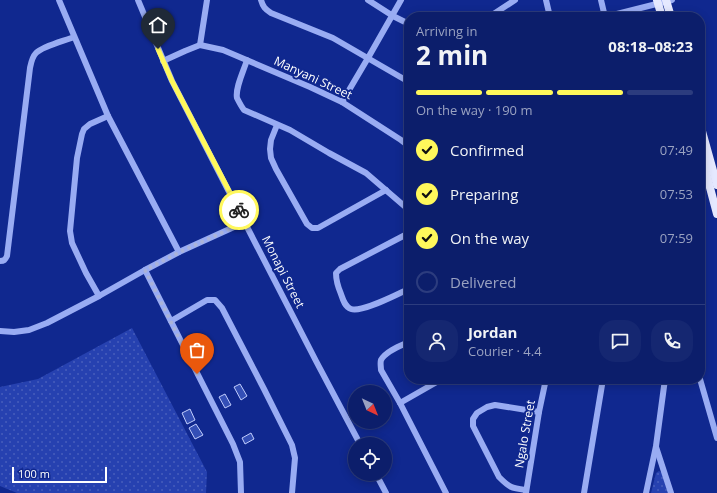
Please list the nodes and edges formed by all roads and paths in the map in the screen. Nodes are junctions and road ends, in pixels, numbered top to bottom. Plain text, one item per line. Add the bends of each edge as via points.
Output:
1 (58, 0) edge
2 (138, 0) edge
3 (207, 0) edge
4 (261, 0) edge
5 (368, 0) edge
6 (401, 0) edge
7 (515, 0) edge
8 (546, 0) edge
9 (600, 0) edge
10 (668, 0) edge
11 (657, 2) edge
12 (497, 12) edge
13 (549, 12) edge
14 (604, 12) edge
15 (622, 12) edge
16 (660, 12) edge
17 (670, 12) edge
18 (393, 16) junction
19 (404, 22) edge
20 (74, 37) junction
21 (200, 45) junction
22 (368, 58) junction
23 (247, 60) junction
24 (163, 61) junction
25 (404, 79) edge
26 (342, 102) junction
27 (108, 116) junction
28 (277, 125) junction
29 (404, 142) edge
30 (705, 161) edge
31 (707, 176) edge
32 (717, 184) edge
33 (386, 190) junction
34 (404, 206) edge
35 (717, 214) edge
36 (245, 222) junction
37 (404, 236) edge
38 (180, 252) junction
39 (0, 261) edge
40 (145, 270) junction
41 (404, 291) edge
42 (99, 296) junction
43 (171, 321) junction
44 (0, 331) edge
45 (404, 345) edge
46 (433, 384) edge
47 (545, 384) edge
48 (602, 384) edge
49 (664, 384) edge
50 (701, 384) edge
51 (400, 403) junction
52 (348, 407) edge
53 (342, 410) junction
54 (540, 412) junction
55 (356, 437) edge
56 (717, 438) edge
57 (656, 446) junction
58 (380, 481) edge
59 (526, 491) edge
60 (241, 493) edge
61 (292, 493) edge
62 (386, 493) edge
63 (446, 493) edge
64 (584, 493) edge
65 (646, 493) edge
66 (671, 493) edge

1 - 20 street
2 - 24 street, Monapi Street
3 - 21 street
4 - 22 street via 262,6 271,13 333,38
5 - 18 street
6 - 18 street
7 - 12 street
8 - 13 street
9 - 14 street
10 - 11 street
10 - 17 main road
11 - 15 street
11 - 16 main road
18 - 19 street
18 - 22 street
20 - 27 street
20 - 39 street via 36,52 33,58 7,256 5,260
21 - 23 street, Manyani Street via 223,50
21 - 24 street
22 - 25 street
22 - 26 street
23 - 26 street, Manyani Street
23 - 28 street via 239,84 239,103 244,110
24 - 36 street, Monapi Street
26 - 29 street, Manyani Street
27 - 38 street
27 - 42 street via 90,124 82,134 77,158 70,231 72,243
28 - 33 street via 366,174
28 - 33 street via 271,140 271,158 307,224 312,228 318,228
30 - 31 main road
31 - 32 main road
31 - 35 main road
33 - 34 street
36 - 38 street
36 - 53 street, Monapi Street
37 - 41 street via 336,273 345,304 350,309 365,309
38 - 40 street
40 - 42 street
40 - 43 street
42 - 44 street via 30,330
43 - 60 street via 233,444 240,462
43 - 61 street via 207,300 215,300 222,308 292,445 295,458
45 - 51 street via 385,355 380,364
46 - 51 street
47 - 54 street, Ngalo Street
48 - 64 street
49 - 57 street
50 - 56 street
51 - 63 street
52 - 53 path
53 - 55 street, Monapi Street
54 - 59 street, Ngalo Street
54 - 59 street via 495,405 477,413 472,419 475,431 499,478 512,488
57 - 65 street
57 - 66 street
58 - 62 street

